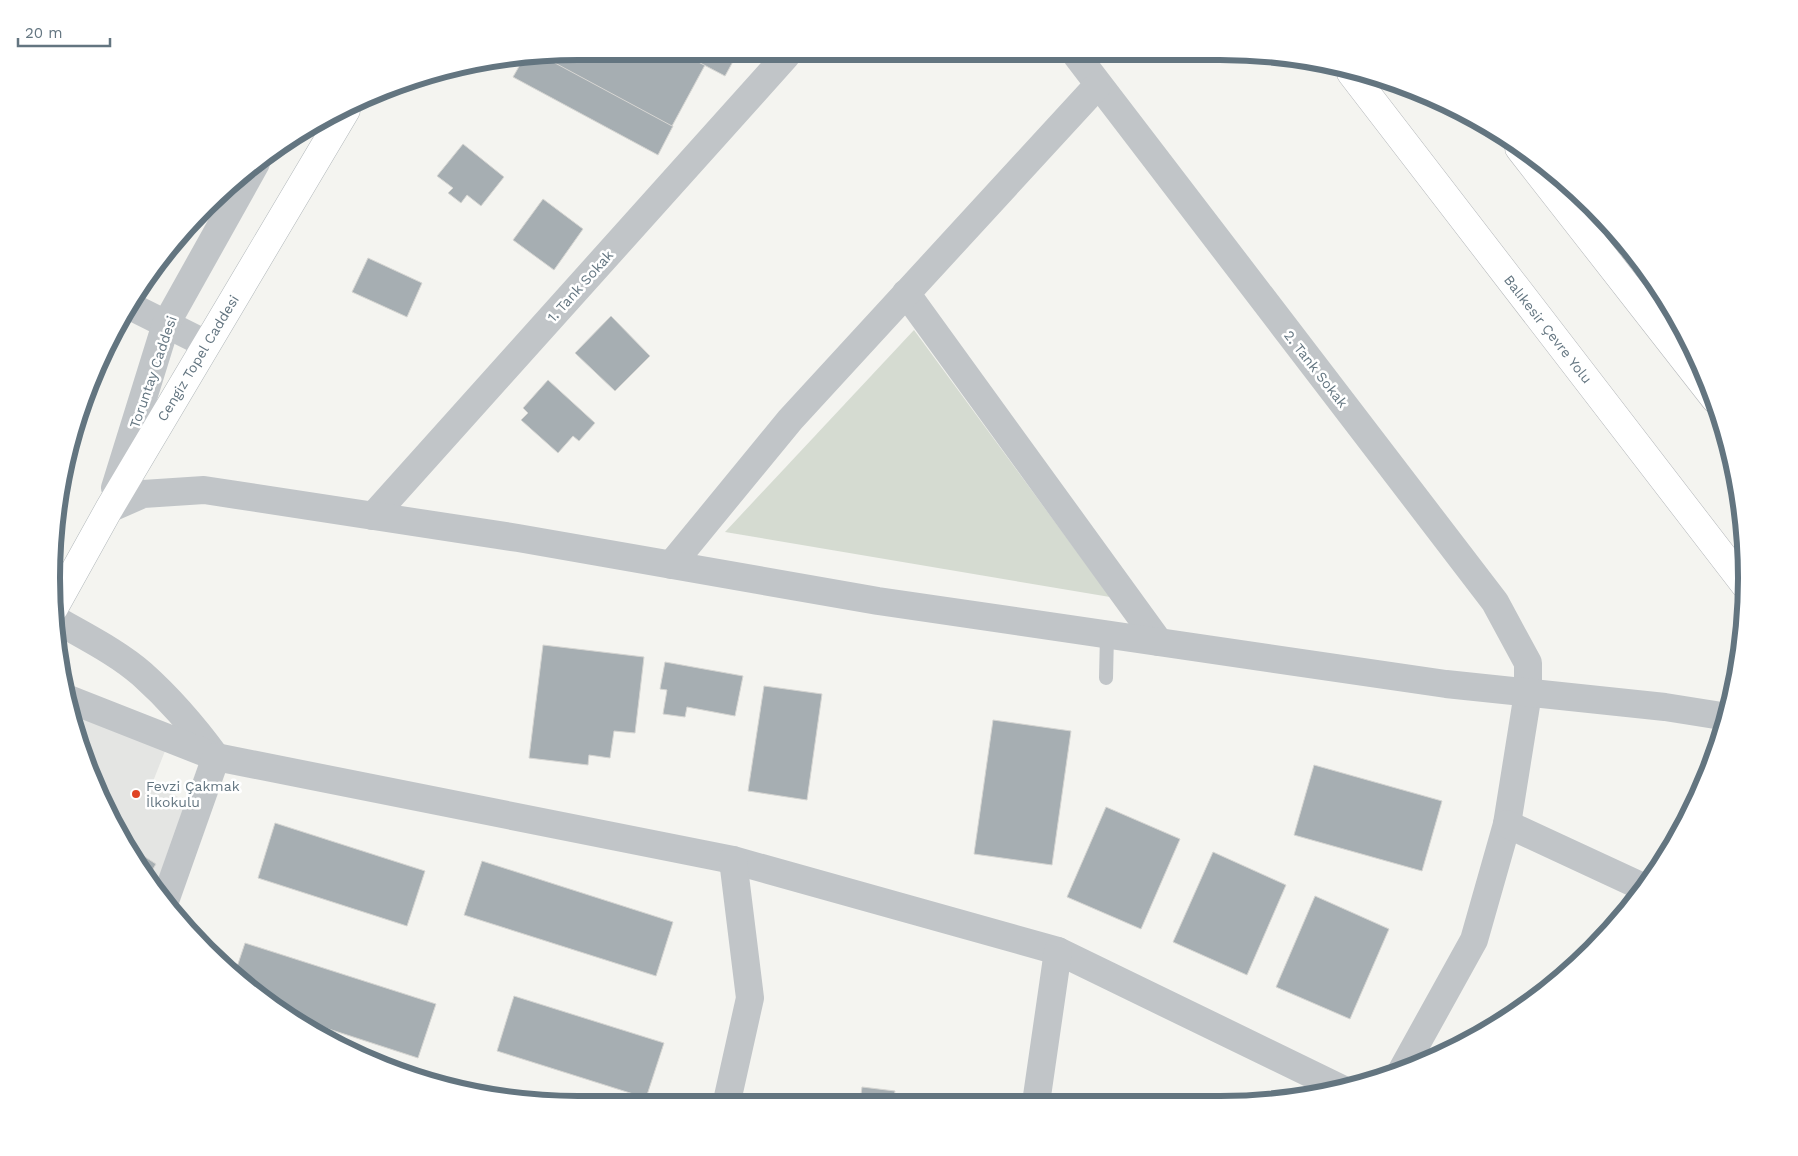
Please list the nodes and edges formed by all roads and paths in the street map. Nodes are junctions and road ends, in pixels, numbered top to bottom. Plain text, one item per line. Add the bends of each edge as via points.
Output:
1 (782, 60) edge
2 (1080, 60) edge
3 (1355, 78) edge
4 (1098, 84) junction
5 (342, 117) edge
6 (1532, 165) edge
7 (246, 181) edge
8 (906, 294) junction
9 (135, 309) edge
10 (166, 324) junction
11 (206, 344) junction
12 (1699, 379) edge
13 (109, 509) junction
14 (373, 516) junction
15 (672, 565) junction
16 (1738, 576) edge
17 (61, 596) edge
18 (62, 623) edge
19 (1107, 634) junction
20 (1159, 642) junction
21 (1106, 678) dead end
22 (1528, 693) junction
23 (76, 702) edge
24 (1719, 716) edge
25 (216, 757) junction
26 (1507, 824) junction
27 (733, 860) junction
28 (1637, 884) edge
29 (168, 894) edge
30 (1058, 951) junction
31 (1407, 1061) edge
32 (1331, 1084) edge
33 (728, 1096) edge
34 (1037, 1096) edge

1 - 14 street, 1. Tank Sokak
2 - 4 street, 2. Tank Sokak
3 - 16 main road, Balıkesir Çevre Yolu
4 - 8 street
4 - 22 street, 2. Tank Sokak via 1495,602 1528,663
5 - 11 main road, Cengiz Topel Caddesi
6 - 12 main road
7 - 10 street, Toruntay Caddesi
8 - 15 street via 790,420
8 - 20 street
9 - 10 street
10 - 11 street
10 - 13 street, Toruntay Caddesi
11 - 13 main road, Cengiz Topel Caddesi
13 - 14 street via 143,494 204,490
13 - 17 main road, Cengiz Topel Caddesi
14 - 15 street
15 - 19 street via 878,601
18 - 25 street via 141,673 193,726
19 - 20 street
19 - 21 lane
20 - 22 street
22 - 24 street
22 - 26 street, 2. Tank Sokak
23 - 25 street
25 - 27 street
25 - 29 street
26 - 28 street
26 - 31 street, 2. Tank Sokak via 1474,940
27 - 30 street
27 - 33 street via 750,998
30 - 32 street
30 - 34 street

